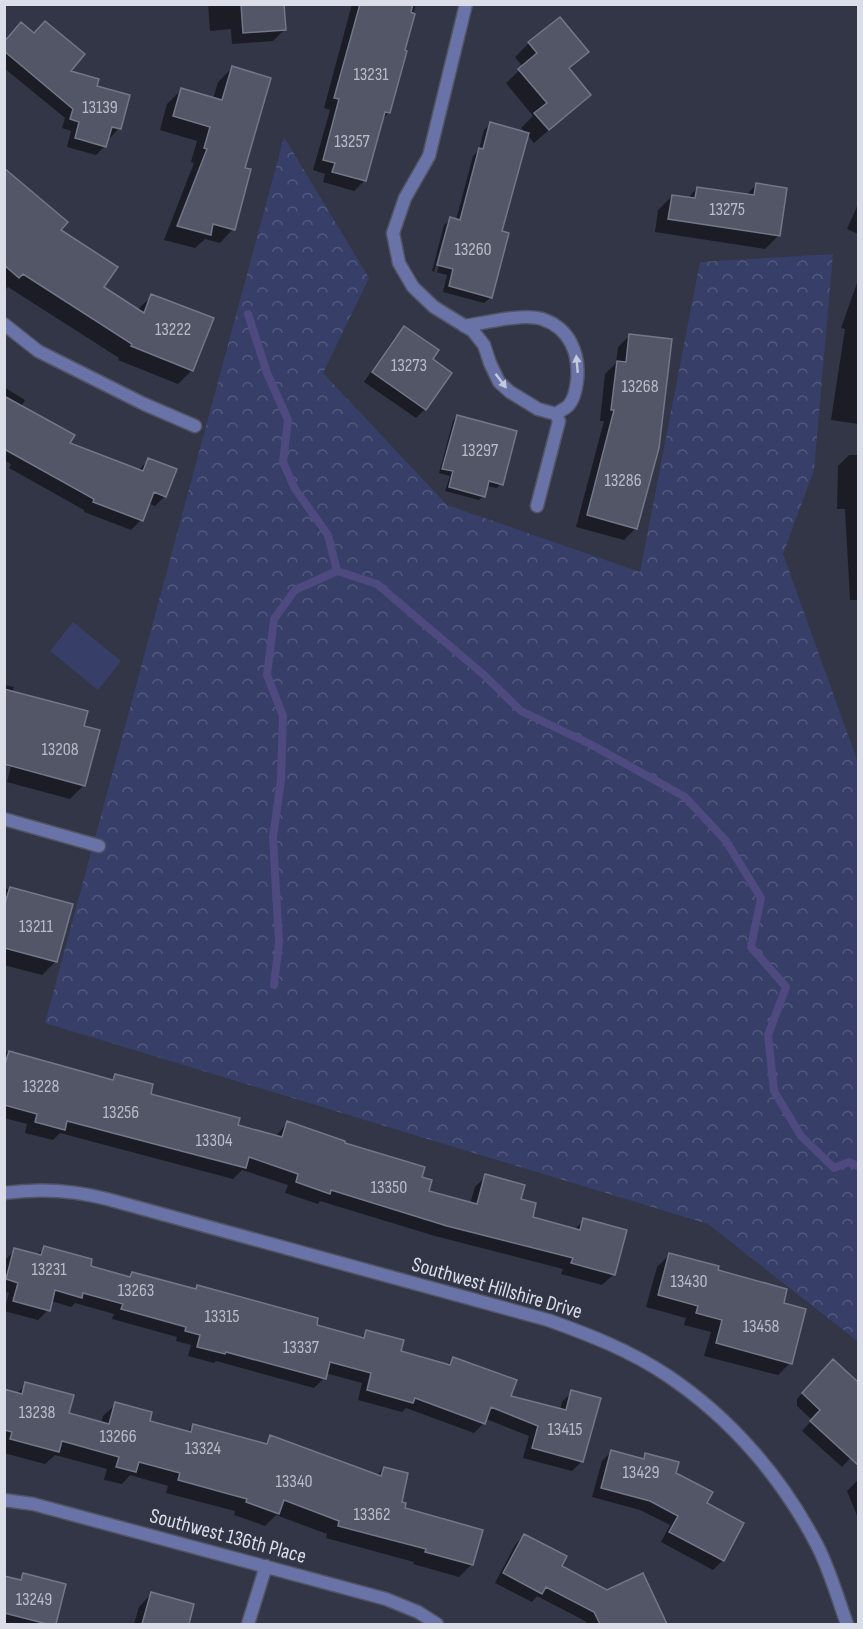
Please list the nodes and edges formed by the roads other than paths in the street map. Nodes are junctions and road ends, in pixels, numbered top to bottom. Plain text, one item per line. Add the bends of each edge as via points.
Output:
1 (466, 4) edge
2 (4, 324) edge
3 (468, 328) junction
4 (556, 414) junction
5 (195, 426) dead end
6 (537, 506) dead end
7 (4, 819) edge
8 (99, 846) dead end
9 (4, 1193) edge
10 (4, 1500) edge
11 (266, 1566) junction
12 (248, 1624) edge
13 (437, 1624) edge
14 (847, 1624) edge

1 - 3 street via 429,156 405,198 393,233 399,263 413,287 434,307
2 - 5 street via 38,351
3 -> 4 street via 484,345 499,382 538,409
4 -> 3 street via 568,406 576,392 578,358 565,334 541,319 527,317
4 - 6 street via 559,421
7 - 8 street
9 - 14 street, Southwest Hillshire Drive via 80,1192 548,1320 593,1336 668,1376 741,1436 791,1500 819,1549
10 - 11 street, Southwest 136th Place via 33,1504
11 - 12 street
11 - 13 street, Southwest 136th Place via 386,1599

